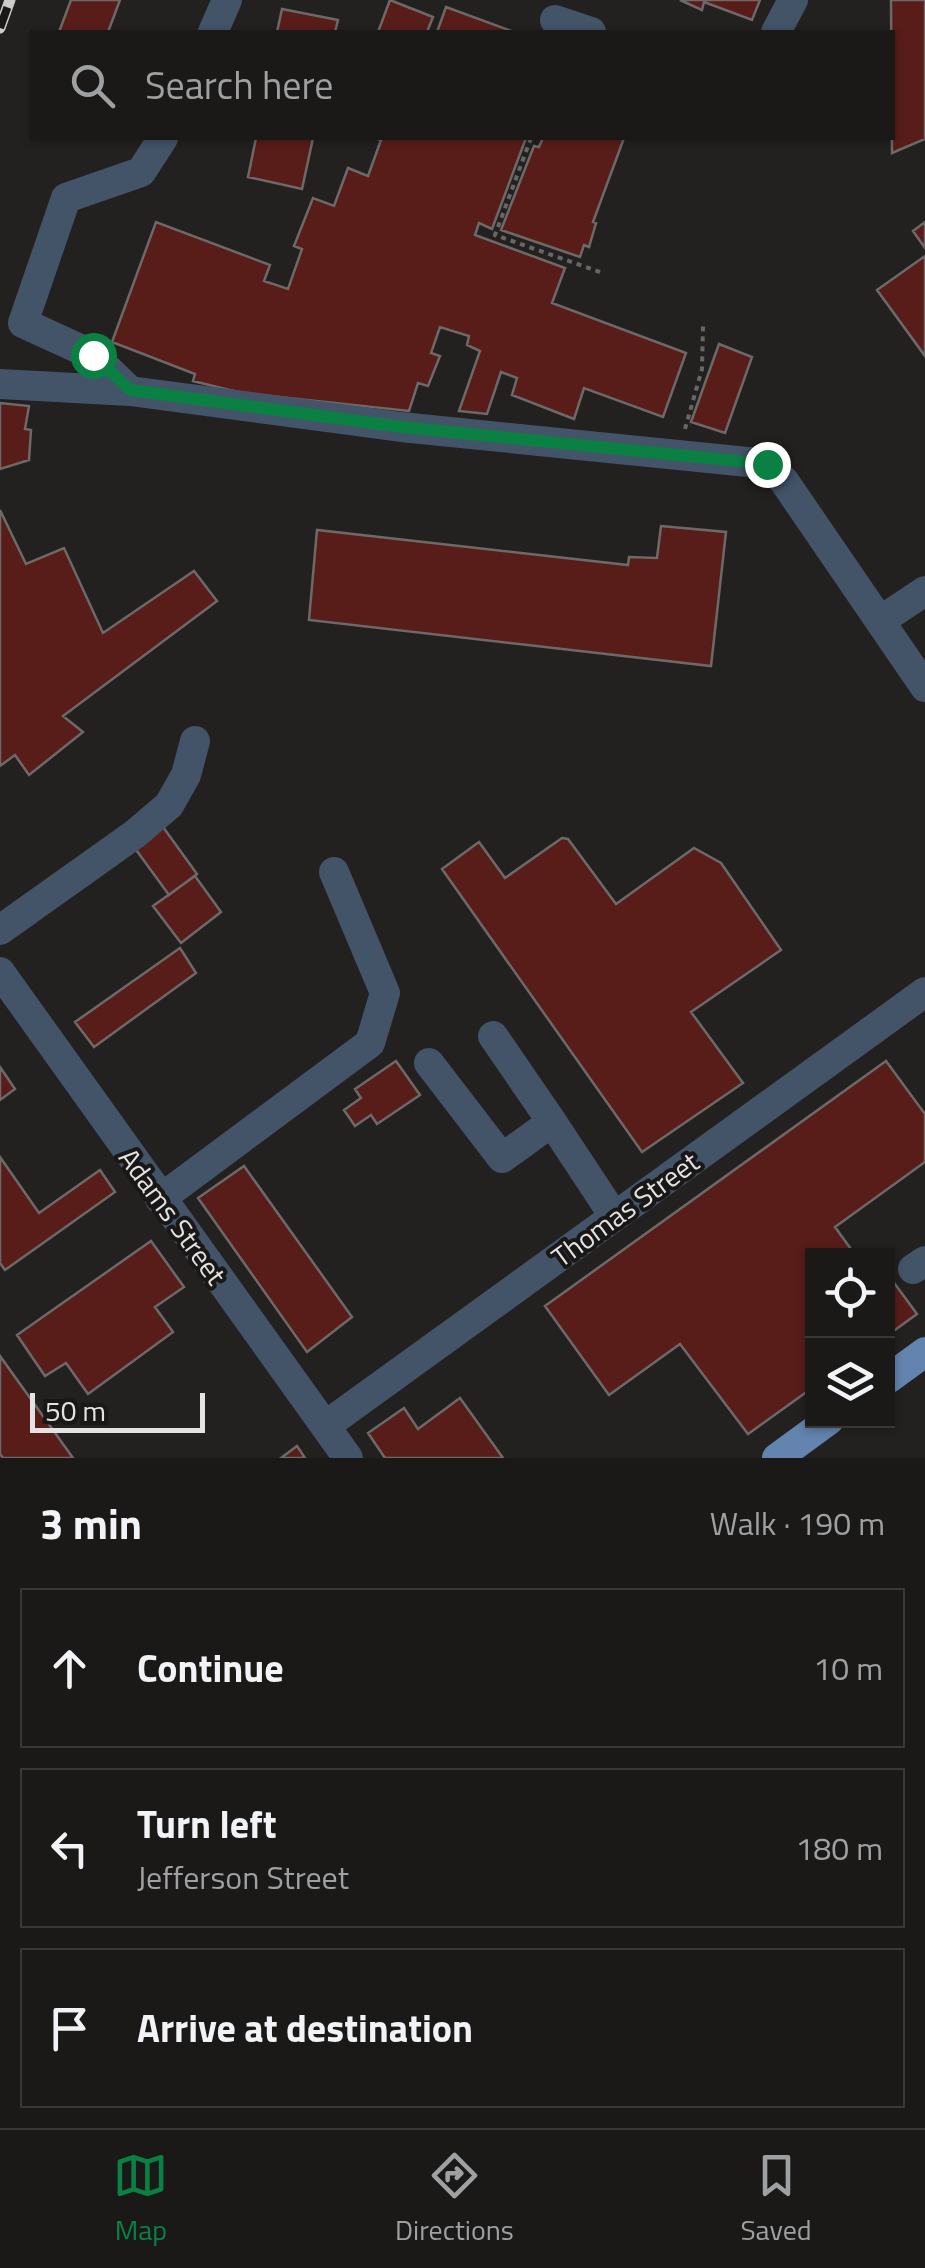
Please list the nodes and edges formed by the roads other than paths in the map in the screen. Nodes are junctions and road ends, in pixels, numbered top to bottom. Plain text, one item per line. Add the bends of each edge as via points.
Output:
1 (226, 0) edge
2 (792, 0) edge
3 (555, 20) dead end
4 (215, 30) edge
5 (585, 30) edge
6 (777, 30) edge
7 (162, 140) edge
8 (0, 384) edge
9 (130, 390) junction
10 (925, 590) edge
11 (880, 621) junction
12 (925, 687) edge
13 (195, 740) dead end
14 (334, 872) dead end
15 (0, 930) edge
16 (2, 981) edge
17 (925, 992) edge
18 (493, 1036) dead end
19 (429, 1063) dead end
20 (552, 1122) junction
21 (160, 1199) junction
22 (614, 1216) junction
23 (925, 1352) edge
24 (895, 1374) edge
25 (325, 1426) junction
26 (818, 1428) edge
27 (348, 1458) edge
28 (777, 1458) edge

1 - 4 street
2 - 6 street
3 - 5 street
7 - 9 street via 141,172 66,198 23,322 93,355
8 - 9 street
9 - 11 street via 402,427 767,464
10 - 11 street
11 - 12 street
13 - 15 street via 169,804
14 - 21 street via 386,994 370,1043
16 - 21 street, Adams Street
17 - 22 street, Thomas Street
18 - 20 street
19 - 20 street via 502,1158
20 - 22 street
21 - 25 street, Adams Street
22 - 25 street, Thomas Street
23 - 24 main road
25 - 27 street, Adams Street
26 - 28 main road

